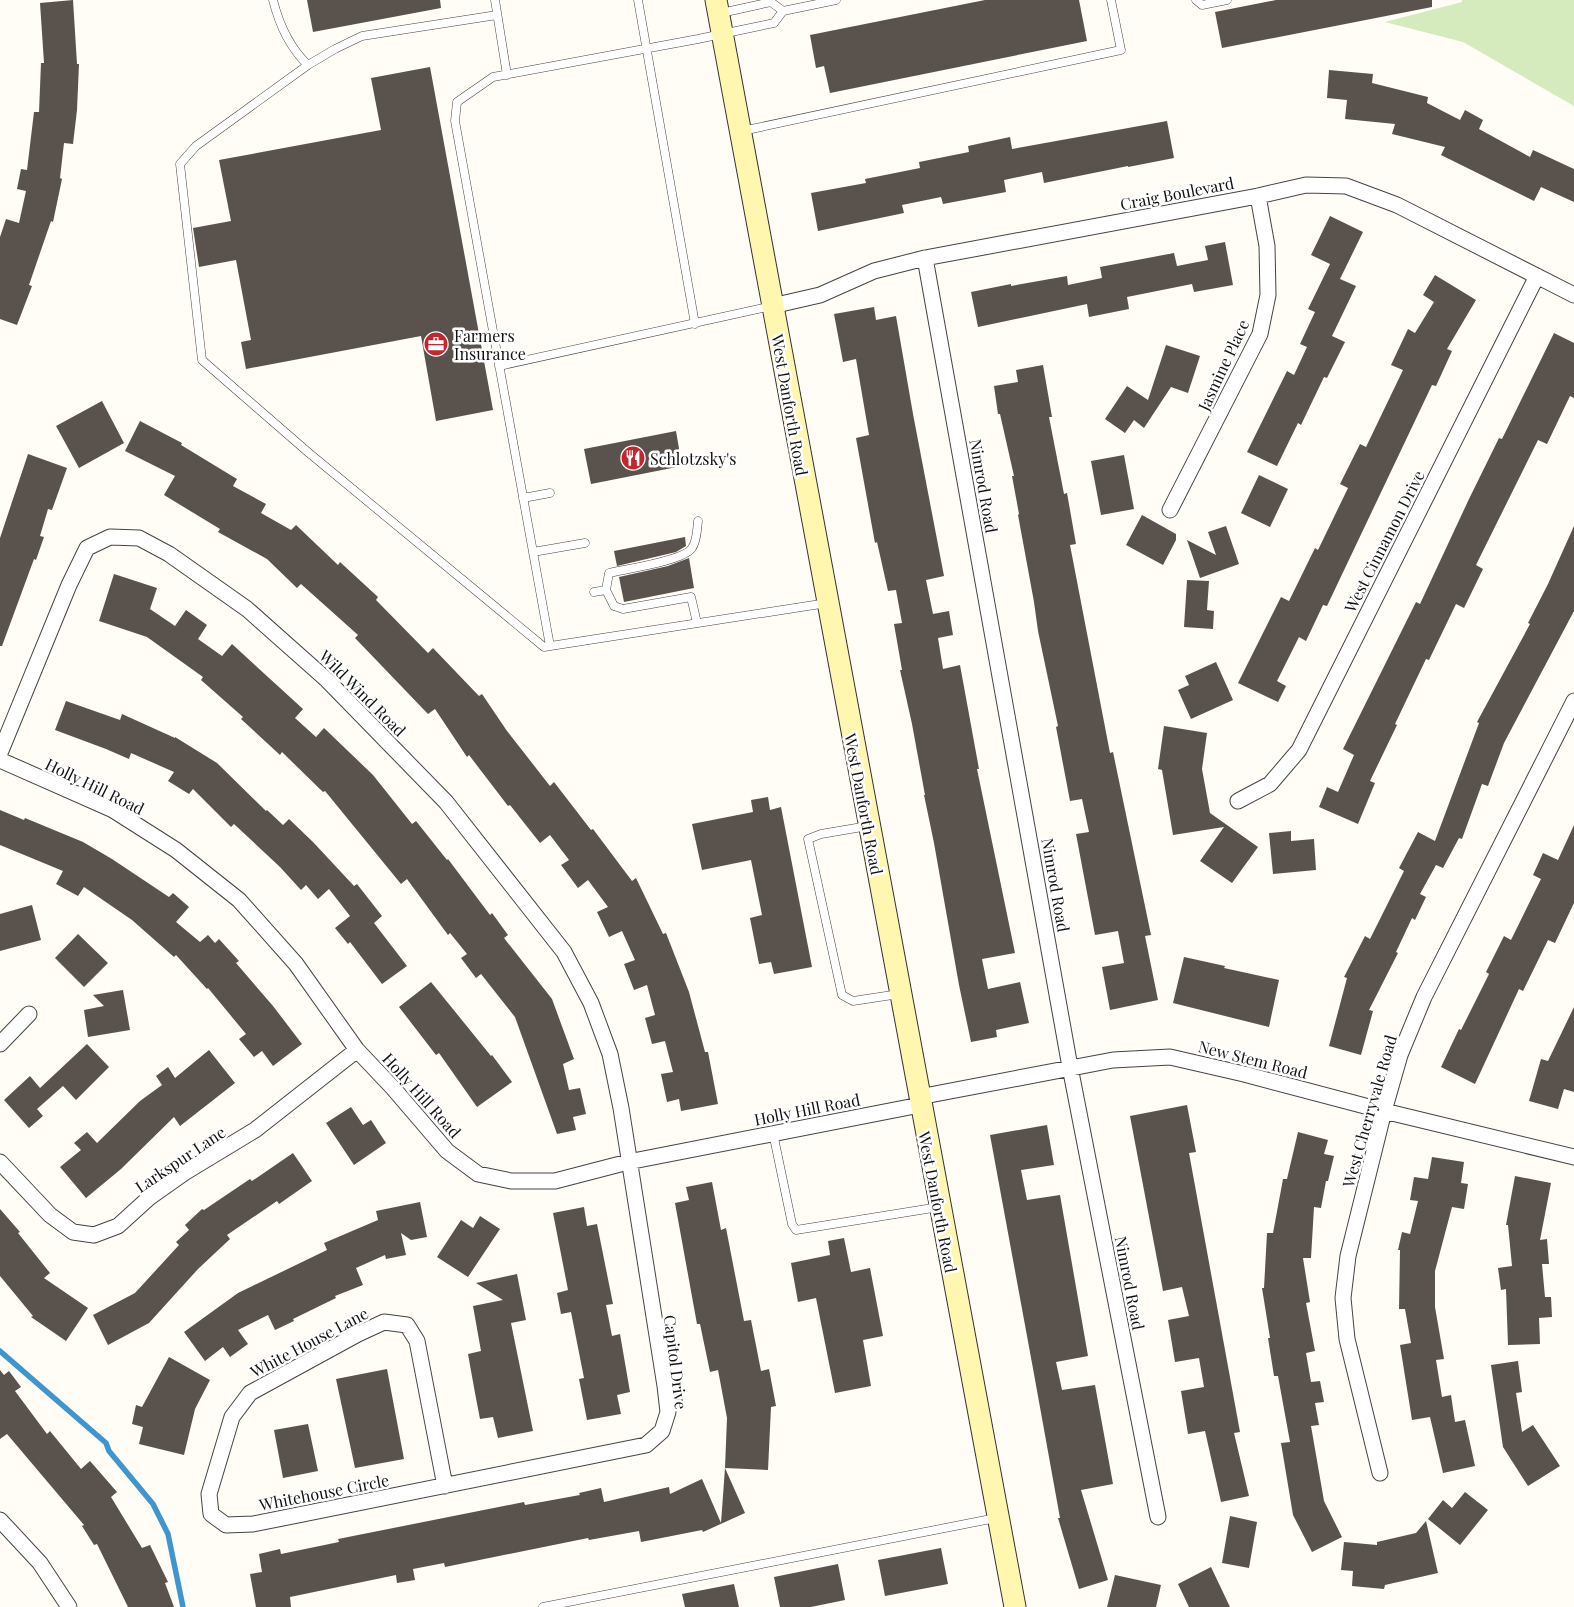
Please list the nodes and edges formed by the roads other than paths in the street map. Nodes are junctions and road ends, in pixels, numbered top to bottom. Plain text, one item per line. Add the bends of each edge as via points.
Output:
1 (273, 0) edge
2 (495, 0) edge
3 (638, 0) edge
4 (792, 0) edge
5 (836, 0) edge
6 (1111, 0) edge
7 (1196, 0) edge
8 (1227, 0) edge
9 (794, 8) junction
10 (783, 11) junction
11 (498, 15) junction
12 (718, 15) edge
13 (646, 49) junction
14 (308, 65) junction
15 (507, 75) junction
16 (740, 131) junction
17 (1258, 196) junction
18 (925, 258) junction
19 (1537, 276) junction
20 (1574, 295) edge
21 (772, 306) junction
22 (695, 324) junction
23 (499, 366) junction
24 (550, 493) dead end
25 (523, 498) junction
26 (1170, 510) dead end
27 (698, 521) dead end
28 (584, 543) dead end
29 (533, 552) junction
30 (606, 590) junction
31 (594, 592) dead end
32 (827, 603) junction
33 (696, 623) junction
34 (550, 646) junction
35 (1574, 701) edge
36 (0, 753) edge
37 (0, 760) edge
38 (1238, 802) dead end
39 (868, 826) junction
40 (900, 994) junction
41 (29, 1014) dead end
42 (0, 1044) edge
43 (357, 1050) junction
44 (1070, 1067) junction
45 (920, 1101) junction
46 (1384, 1111) junction
47 (773, 1133) junction
48 (1574, 1157) edge
49 (0, 1162) edge
50 (628, 1162) junction
51 (939, 1207) junction
52 (1380, 1473) dead end
53 (445, 1486) junction
54 (211, 1514) joint
55 (1158, 1517) dead end
56 (998, 1518) junction
57 (0, 1520) edge
58 (69, 1607) edge
59 (543, 1607) edge
60 (1015, 1607) edge

1 - 14 lane via 295,52
2 - 11 lane
3 - 13 lane
4 - 9 lane
5 - 9 lane
6 - 16 lane via 1121,50
7 - 8 lane via 1202,5
9 - 10 lane
10 - 12 lane via 771,2
10 - 12 lane via 774,22
11 - 14 lane via 362,36
11 - 15 lane
12 - 13 lane
12 - 16 main road, West Danforth Road
13 - 15 lane
13 - 22 lane
14 - 34 lane via 196,146 180,164 202,360 544,647
15 - 23 lane via 494,78 457,102 454,121
16 - 21 main road, West Danforth Road
17 - 18 street, Craig Boulevard
17 - 19 street, Craig Boulevard via 1306,185 1346,186 1397,205
17 - 26 street, Jasmine Place via 1267,246 1268,295 1260,334
18 - 21 street, Craig Boulevard via 874,271 820,295
18 - 44 street, Nimrod Road
19 - 20 street, Craig Boulevard
19 - 38 street, West Cinnamon Drive via 1299,750 1270,784
21 - 22 lane
21 - 32 main road, West Danforth Road
22 - 23 lane
23 - 25 lane
24 - 25 lane
25 - 29 lane
27 - 30 lane via 692,549 680,557 609,572
28 - 29 lane
29 - 34 lane
30 - 31 lane
30 - 33 lane via 614,606 623,609 691,596
32 - 33 lane
32 - 39 main road, West Danforth Road
33 - 34 lane
35 - 46 street, West Cherryvale Road via 1424,997 1400,1055
36 - 50 street, Wild Wind Road via 69,585 88,548 110,537 139,538 168,554 247,609 327,680 446,802 564,952 591,1003 610,1054
37 - 43 street, Holly Hill Road via 113,810 176,850 239,900 296,964
39 - 40 main road, West Danforth Road
39 - 40 lane via 808,839 842,995 854,1001
40 - 45 main road, West Danforth Road
41 - 42 street
43 - 49 street, Larkspur Lane via 255,1130 184,1173 150,1197 118,1226 94,1235 73,1232 50,1215
43 - 50 street, Holly Hill Road via 447,1151 478,1174 511,1181 555,1181
44 - 45 street, New Stem Road
44 - 46 street, New Stem Road via 1113,1060 1170,1057
44 - 55 street, Nimrod Road
45 - 47 street, Holly Hill Road
45 - 51 main road, West Danforth Road
46 - 48 street, New Stem Road
46 - 52 street, West Cherryvale Road via 1348,1256 1343,1298 1347,1339
47 - 50 street, Holly Hill Road
47 - 51 lane via 792,1224 796,1230
50 - 53 street, Capitol Drive via 665,1386 668,1412 662,1431 646,1445
51 - 56 main road, West Danforth Road
53 - 54 street, Whitehouse Circle via 253,1524 226,1524
53 - 54 street, White House Lane via 417,1340 407,1325 384,1322 250,1393 232,1417 210,1494
56 - 59 lane
56 - 60 main road, West Danforth Road
57 - 58 street via 40,1563

